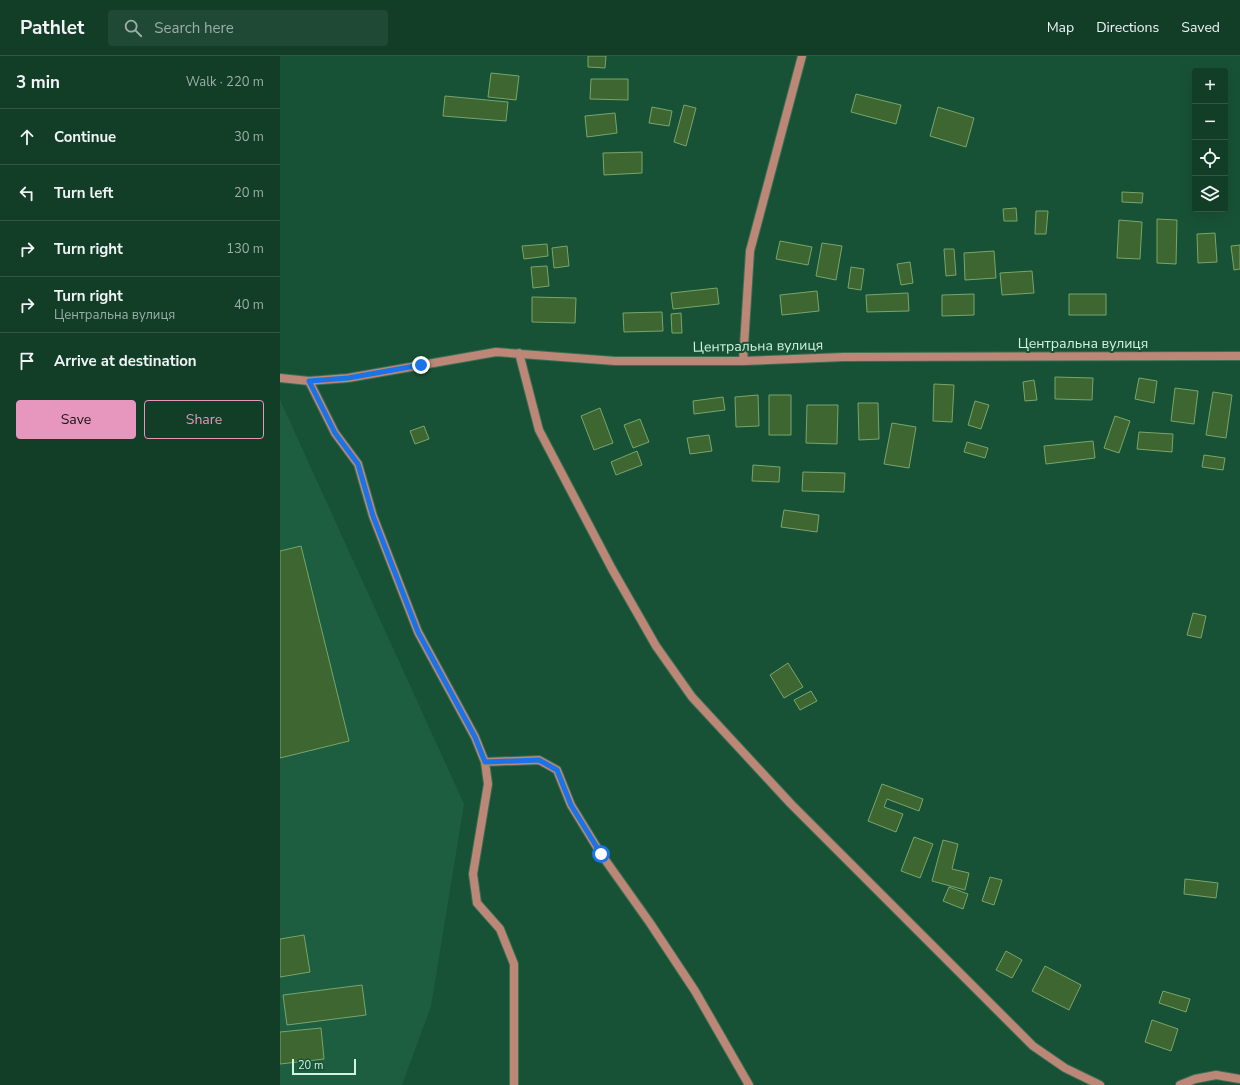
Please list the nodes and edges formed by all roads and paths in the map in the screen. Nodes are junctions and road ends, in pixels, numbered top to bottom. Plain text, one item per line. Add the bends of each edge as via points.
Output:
1 (802, 56) edge
2 (519, 354) junction
3 (1240, 356) edge
4 (743, 361) junction
5 (280, 378) edge
6 (309, 381) junction
7 (485, 762) junction
8 (1240, 1079) edge
9 (514, 1085) edge
10 (749, 1085) edge
11 (1100, 1085) edge
12 (1180, 1085) edge

1 - 4 street via 750,251
2 - 4 street, Центральна вулиця via 615,361
2 - 6 street, Центральна вулиця via 496,352 348,378
2 - 11 street via 539,430 652,639 692,697 791,804 1033,1046 1066,1068
3 - 4 street, Центральна вулиця via 852,357
5 - 6 street, Центральна вулиця
6 - 7 street via 335,433 358,464 373,516 418,632 475,737
7 - 9 street via 488,784 472,874 477,903 500,929 514,964
7 - 10 street via 539,760 557,770 571,805 601,854 695,991
8 - 12 street via 1216,1074

